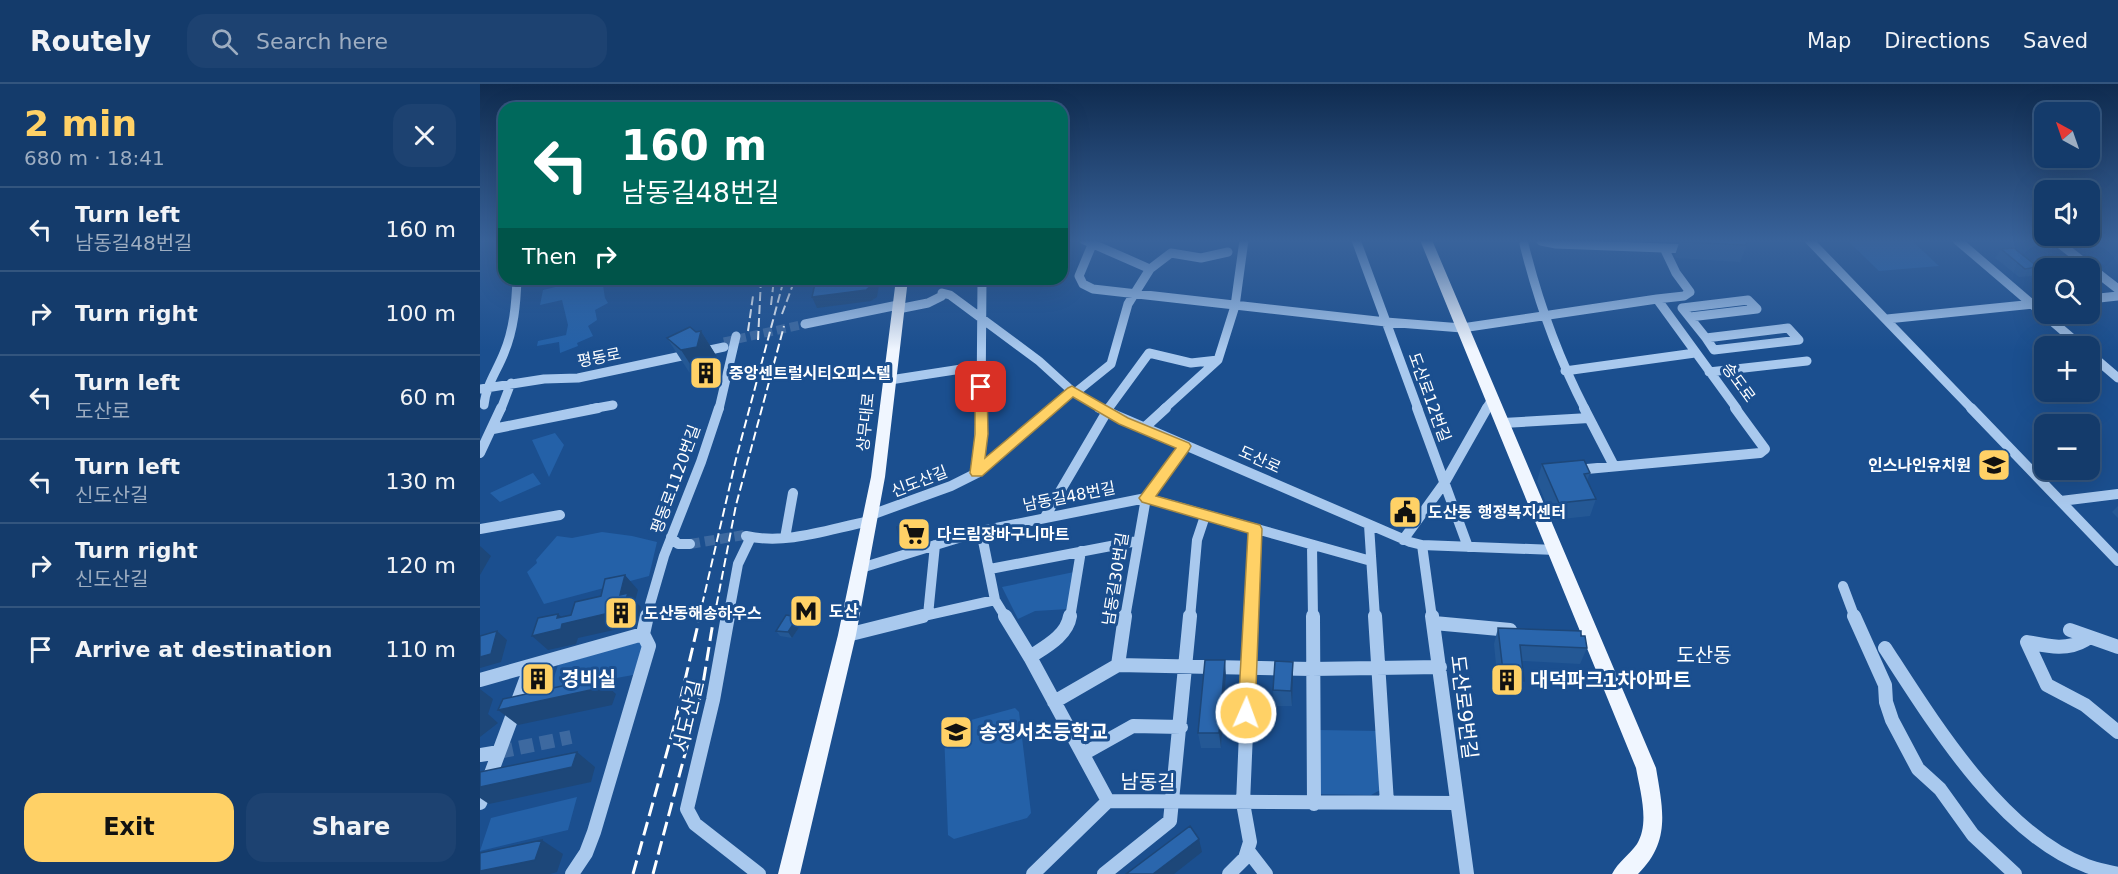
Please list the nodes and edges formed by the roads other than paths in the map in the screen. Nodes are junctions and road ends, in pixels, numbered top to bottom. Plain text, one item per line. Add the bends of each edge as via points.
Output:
1 (1079, 277) edge
2 (1145, 277) edge
3 (1239, 277) edge
4 (1369, 277) edge
5 (1441, 277) edge
6 (1534, 277) edge
7 (1679, 277) edge
8 (1845, 277) edge
9 (2000, 277) edge
10 (2103, 277) edge
11 (517, 285) edge
12 (901, 285) edge
13 (981, 285) edge
14 (2118, 288) edge
15 (1133, 295) junction
16 (2118, 296) edge
17 (2100, 298) edge
18 (1657, 299) junction
19 (2032, 304) junction
20 (1235, 306) junction
21 (898, 309) junction
22 (1545, 315) junction
23 (982, 317) junction
24 (1690, 317) junction
25 (1887, 319) junction
26 (1386, 322) junction
27 (805, 326) tunnel mouth
28 (1462, 328) junction
29 (736, 336) tunnel mouth
30 (2069, 336) edge
31 (1708, 340) junction
32 (727, 346) junction
33 (1693, 350) junction
34 (1218, 360) junction
35 (1807, 361) dead end
36 (2100, 363) edge
37 (981, 366) junction
38 (1565, 371) junction
39 (1709, 372) junction
40 (2118, 378) edge
41 (548, 380) junction
42 (890, 380) junction
43 (484, 388) edge
44 (508, 390) junction
45 (1073, 392) junction
46 (1493, 398) junction
47 (484, 405) dead end
48 (606, 409) dead end
49 (1106, 412) junction
50 (1589, 418) junction
51 (1503, 423) junction
52 (493, 429) junction
53 (1143, 429) junction
54 (1185, 446) junction
55 (480, 453) edge
56 (1614, 466) junction
57 (1561, 472) edge
58 (977, 473) junction
59 (1445, 482) junction
60 (793, 493) dead end
61 (2118, 494) edge
62 (1146, 498) junction
63 (2061, 501) junction
64 (560, 515) dead end
65 (1204, 516) junction
66 (1045, 517) junction
67 (871, 518) junction
68 (1369, 525) junction
69 (480, 529) edge
70 (1255, 529) junction
71 (981, 531) junction
72 (748, 536) joint
73 (671, 537) junction
74 (784, 538) junction
75 (1403, 540) junction
76 (1137, 541) junction
77 (690, 544) tunnel mouth
78 (935, 545) junction
79 (1422, 545) junction
80 (1312, 546) junction
81 (1468, 547) junction
82 (1556, 550) junction
83 (1082, 551) junction
84 (1371, 561) junction
85 (2118, 561) edge
86 (861, 568) junction
87 (990, 569) junction
88 (1843, 586) dead end
89 (995, 600) junction
90 (928, 615) junction
91 (1434, 623) junction
92 (2070, 630) dead end
93 (1519, 631) edge
94 (643, 634) junction
95 (847, 635) junction
96 (2084, 636) junction
97 (2118, 646) edge
98 (1885, 648) dead end
99 (1030, 657) junction
100 (1118, 665) junction
101 (531, 666) junction
102 (1440, 667) junction
103 (1187, 668) junction
104 (1248, 668) junction
105 (1380, 668) junction
106 (1312, 669) junction
107 (480, 680) edge
108 (1054, 702) junction
109 (1181, 728) junction
110 (2118, 732) edge
111 (499, 752) junction
112 (1083, 754) junction
113 (480, 755) edge
114 (1108, 801) junction
115 (1173, 801) junction
116 (480, 803) edge
117 (1243, 803) junction
118 (1387, 803) junction
119 (1457, 803) junction
120 (1314, 804) junction
121 (1249, 852) junction
122 (572, 874) edge
123 (759, 874) edge
124 (789, 874) edge
125 (1033, 874) edge
126 (1104, 874) edge
127 (1229, 874) edge
128 (1266, 874) edge
129 (1467, 874) edge
130 (1623, 874) edge
131 (2015, 874) edge
132 (2118, 874) edge

1 - 15 street via 1083,284 1100,290
2 - 15 street, 신도산길
3 - 20 street
4 - 26 street, 도산로12번길
5 - 28 main road
6 - 22 street
7 - 18 street via 1690,292
8 - 25 street
9 - 19 street
10 - 14 street
11 - 43 street via 515,315 506,350
12 - 21 main road, 상무대로
13 - 23 street
15 - 20 street
15 - 45 street, 신도산길 via 1112,364
16 - 17 street
18 - 22 street
18 - 33 street, 송도로
19 - 25 street
19 - 30 street
20 - 26 street
20 - 34 street
21 - 23 street, 도산로 via 928,303 942,293
21 - 27 street
21 - 42 main road, 상무대로
22 - 28 street
22 - 38 street
23 - 37 street
23 - 45 street, 도산로
24 - 24 street via 1682,308 1748,300 1757,309
24 - 31 street
25 - 63 street
26 - 28 street
26 - 59 street, 도산로12번길
28 - 46 main road
29 - 32 street, 평동로1120번길
31 - 31 street via 1714,350 1799,340 1788,328
31 - 33 street
32 - 41 street, 평동로 via 578,378
32 - 44 street, 평동로 via 574,373
32 - 73 street, 평동로1120번길 via 689,498
33 - 38 street
33 - 39 street, 송도로
34 - 49 street via 1186,363 1149,354
34 - 53 street
35 - 39 street
36 - 40 street
37 - 42 street
37 - 58 street
38 - 50 street
39 - 56 street, 송도로 via 1765,449 1760,453
41 - 44 street, 평동로
41 - 44 street via 510,393
42 - 67 main road, 상무대로
43 - 44 street, 평동로
43 - 47 street
44 - 52 street
45 - 49 street, 도산로
45 - 58 street, 신도산길
46 - 51 main road
46 - 59 street, 도산로12번길
48 - 52 street
49 - 53 street, 도산로
49 - 66 street
50 - 51 street
50 - 56 street
51 - 82 main road via 1531,474
52 - 55 street
53 - 54 street, 도산로
54 - 62 street
54 - 68 street, 도산로
56 - 57 street, 송도로
58 - 67 street, 신도산길
59 - 75 street, 도산로12번길
59 - 81 street
60 - 74 street
61 - 63 street
62 - 65 street, 남동길48번길
62 - 66 street, 남동길48번길
62 - 76 street, 남동길30번길
63 - 85 street
64 - 69 street
65 - 70 street, 남동길48번길
65 - 103 street via 1197,540
66 - 71 street, 남동길48번길
67 - 74 street, 신도산길
67 - 86 main road, 상무대로
68 - 75 street, 도산로
68 - 84 street
70 - 80 street, 남동길48번길
70 - 104 street
71 - 78 street, 남동길48번길
71 - 87 street, 남동길
72 - 74 street, 신도산길
72 - 123 street, 서도산길 via 738,564 713,700 687,809 695,824
73 - 77 street via 678,544
73 - 94 street, 평동로1120번길
75 - 79 street, 도산로
76 - 83 street
76 - 100 street, 남동길30번길
78 - 86 street
78 - 90 street
79 - 81 street, 도산로
79 - 91 street, 도산로9번길
80 - 84 street, 남동길48번길
80 - 106 street
81 - 82 street, 도산로
82 - 130 main road via 1586,635 1646,768 1652,830 1645,851
83 - 87 street
83 - 99 street via 1069,623 1056,639
84 - 105 street
86 - 95 main road, 상무대로
87 - 89 street, 남동길
88 - 131 street via 1885,685 1892,720 1918,769 1940,789 1973,835
89 - 90 street
89 - 99 street, 남동길
90 - 95 street
91 - 93 street
91 - 102 street, 도산로9번길
92 - 96 street
94 - 101 street
94 - 122 street, 평동로1120번길 via 649,646 607,792 585,857
95 - 124 main road, 상무대로
96 - 97 street
96 - 110 street via 2082,643 2053,647 2027,642 2047,685 2105,718
98 - 132 street via 1942,735 2016,819 2068,857
99 - 108 street, 남동길
100 - 103 street
100 - 108 street
101 - 107 street
101 - 111 street
102 - 105 street
102 - 119 street, 도산로9번길
103 - 104 street
103 - 109 street
104 - 106 street
104 - 117 street
105 - 106 street
105 - 118 street
106 - 120 street
108 - 112 street, 남동길
109 - 112 street via 1133,726
109 - 115 street
111 - 113 street
111 - 116 street
112 - 114 street, 남동길
114 - 115 street, 남동길
114 - 125 street
115 - 117 street, 남동길
115 - 126 street via 1170,821
117 - 120 street, 남동길
117 - 121 street
118 - 119 street, 남동길
118 - 120 street, 남동길
119 - 129 street, 도산로9번길
121 - 127 street via 1244,863
121 - 128 street

